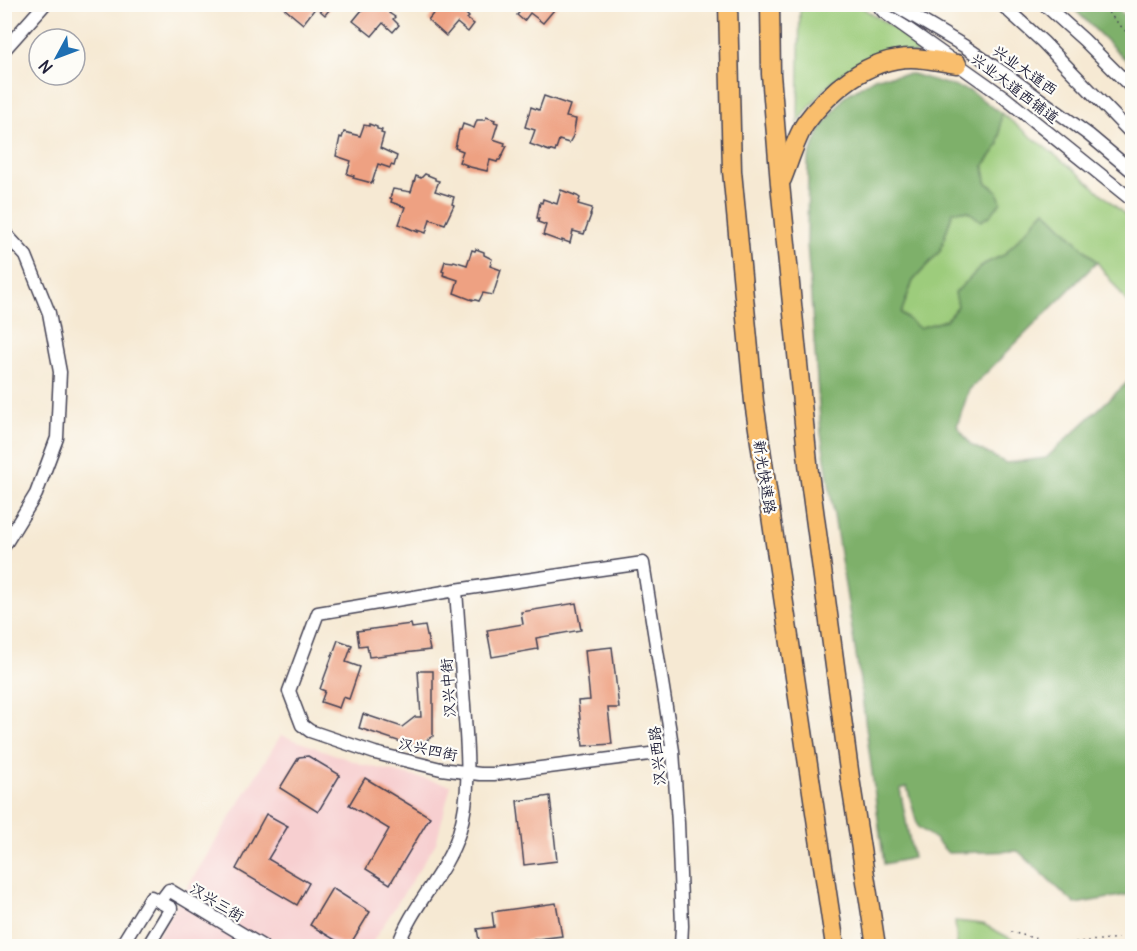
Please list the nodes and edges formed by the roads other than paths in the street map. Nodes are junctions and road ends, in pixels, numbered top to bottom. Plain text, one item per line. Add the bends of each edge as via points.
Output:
1 (45, 4) edge
2 (728, 4) edge
3 (770, 4) edge
4 (877, 4) edge
5 (893, 4) edge
6 (1001, 4) edge
7 (1044, 4) edge
8 (4, 50) edge
9 (957, 64) junction
10 (1132, 88) edge
11 (1132, 134) edge
12 (1132, 171) edge
13 (780, 184) junction
14 (1132, 200) edge
15 (4, 232) edge
16 (4, 546) edge
17 (456, 590) junction
18 (673, 751) junction
19 (468, 772) junction
20 (160, 902) junction
21 (121, 946) edge
22 (148, 946) edge
23 (262, 946) edge
24 (398, 946) edge
25 (681, 946) edge
26 (834, 946) edge
27 (876, 946) edge

1 - 8 street
2 - 26 highway, 新光快速路 via 732,171 754,402
3 - 13 highway
4 - 9 street, 兴业大道西铺道
5 - 12 street, 兴业大道西, bridge via 1016,81
6 - 11 street, 兴业大道西
7 - 10 street
9 - 13 highway via 909,58 876,66 850,79 834,91 804,126
9 - 14 street, 兴业大道西铺道
13 - 27 highway via 809,473
15 - 16 street via 26,256 50,313 60,372 57,438 36,494
17 - 18 street, 汉兴西路 via 643,563
17 - 19 street, 汉兴中街
17 - 19 street, 汉兴四街 via 318,613 289,691 302,725 310,731 375,753
18 - 19 street, 汉兴四街 via 494,774
18 - 25 street, 汉兴西路
19 - 24 street, 汉兴中街 via 458,835
20 - 21 street via 151,897
20 - 22 street via 171,908
20 - 23 street, 汉兴三街 via 169,890

